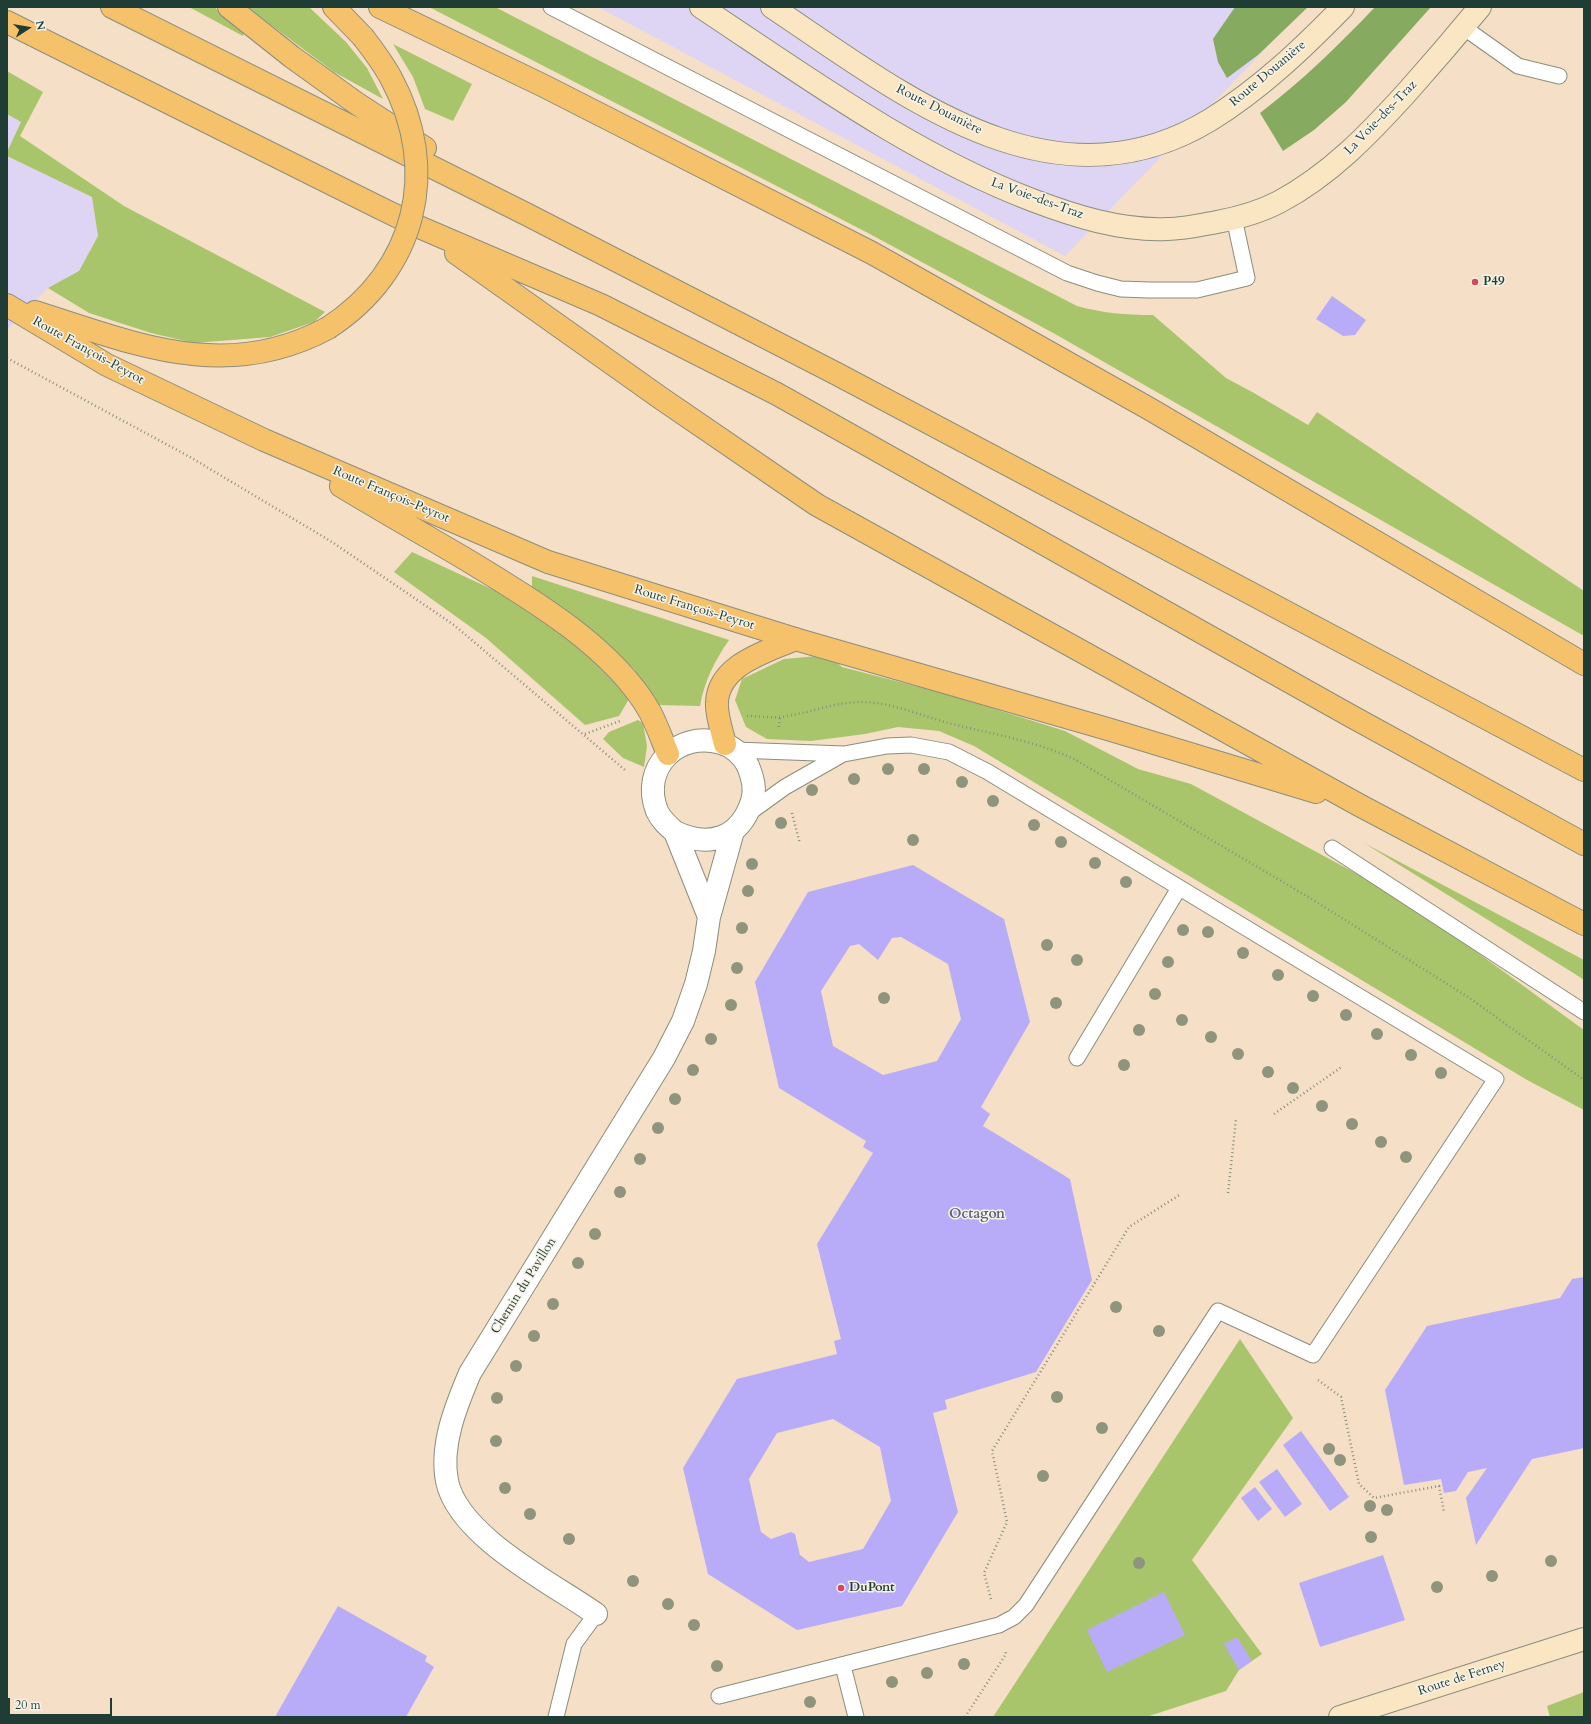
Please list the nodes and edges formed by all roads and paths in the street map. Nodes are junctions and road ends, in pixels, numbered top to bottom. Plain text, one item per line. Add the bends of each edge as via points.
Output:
1 (112, 7) edge
2 (229, 7) edge
3 (334, 7) edge
4 (380, 7) edge
5 (551, 7) edge
6 (701, 7) edge
7 (772, 7) edge
8 (1343, 7) edge
9 (1480, 7) edge
10 (7, 22) edge
11 (1464, 27) junction
12 (1559, 76) dead end
13 (528, 215) junction
14 (1234, 218) junction
15 (419, 226) junction
16 (7, 304) edge
17 (7, 358) edge
18 (264, 440) junction
19 (795, 639) junction
20 (1584, 664) edge
21 (780, 717) dead end
22 (730, 747) junction
23 (668, 754) junction
24 (844, 754) junction
25 (1584, 770) edge
26 (653, 786) junction
27 (1359, 805) junction
28 (749, 813) junction
29 (793, 817) dead end
30 (733, 831) junction
31 (675, 832) junction
32 (800, 844) dead end
33 (1584, 844) edge
34 (1332, 848) dead end
35 (1179, 888) junction
36 (709, 917) junction
37 (1584, 924) edge
38 (1584, 1012) edge
39 (1077, 1058) dead end
40 (1343, 1066) dead end
41 (1584, 1080) edge
42 (1274, 1114) dead end
43 (1236, 1119) dead end
44 (1228, 1193) dead end
45 (1181, 1194) dead end
46 (1313, 1355) junction
47 (1444, 1512) dead end
48 (992, 1602) dead end
49 (596, 1614) joint
50 (1584, 1639) edge
51 (1004, 1643) dead end
52 (843, 1666) junction
53 (719, 1696) dead end
54 (1384, 1710) edge
55 (556, 1717) edge
56 (856, 1717) edge
57 (965, 1717) edge
58 (1340, 1717) edge

1 - 13 main road
2 - 13 main road via 356,103
3 - 16 main road, bridge via 363,38 391,78 405,113 415,151 415,200 406,236 392,266 352,311 328,328 292,345 252,354 206,356 132,342
4 - 20 main road via 544,86 872,253 1148,408
5 - 14 lane via 1066,273 1097,283 1128,289 1197,290 1247,278
6 - 14 main road, La Voie-des-Traz via 862,115 950,164 1020,196 1082,217 1142,228 1167,229
7 - 8 main road, Route Douanière via 872,74 938,113 1008,143 1076,155 1122,152 1190,130 1246,96 1287,62
9 - 11 main road, La Voie-des-Traz
10 - 15 main road
11 - 12 lane via 1518,66
11 - 14 main road, La Voie-des-Traz via 1368,136 1340,160 1311,183 1277,204
13 - 25 main road via 858,385
15 - 27 main road via 662,400 817,505
15 - 33 main road via 601,305 777,394
16 - 18 main road, Route François-Peyrot via 107,365
17 - 26 path via 190,457 332,542 454,625 638,781
18 - 19 main road, Route François-Peyrot via 548,562
18 - 23 main road via 533,599 587,641 620,672 650,712
19 - 22 main road via 736,666 726,679 717,702
19 - 27 main road, Route François-Peyrot
21 - 41 path via 837,704 876,703 1056,750 1310,898 1468,997
22 - 23 street via 710,740 695,740 680,745
22 - 24 lane
22 - 28 street via 746,763 753,779 754,796
23 - 26 street via 655,774
24 - 28 lane via 785,786
24 - 35 lane via 887,746 911,745 949,752 982,769
26 - 31 street via 658,812
27 - 37 main road
28 - 30 street
29 - 32 path
30 - 31 street via 719,838 704,841 689,839
30 - 36 street, Chemin du Pavillon
31 - 36 street
34 - 38 lane
35 - 39 lane
35 - 46 lane via 1496,1079
36 - 49 street, Chemin du Pavillon via 696,984 683,1021 659,1065 470,1373 457,1404 446,1457 448,1482 468,1521 488,1541
40 - 42 path
43 - 44 path
45 - 48 path via 1129,1227 992,1451 1007,1522 984,1573
46 - 47 path via 1307,1372 1341,1397 1359,1484 1374,1498 1439,1486
46 - 52 lane via 1218,1311 1026,1605 1014,1617 999,1625
49 - 55 lane via 574,1644
50 - 54 main road, Route de Ferney
51 - 57 path via 1006,1654
52 - 53 lane
52 - 56 lane
54 - 58 main road, Route de Ferney

